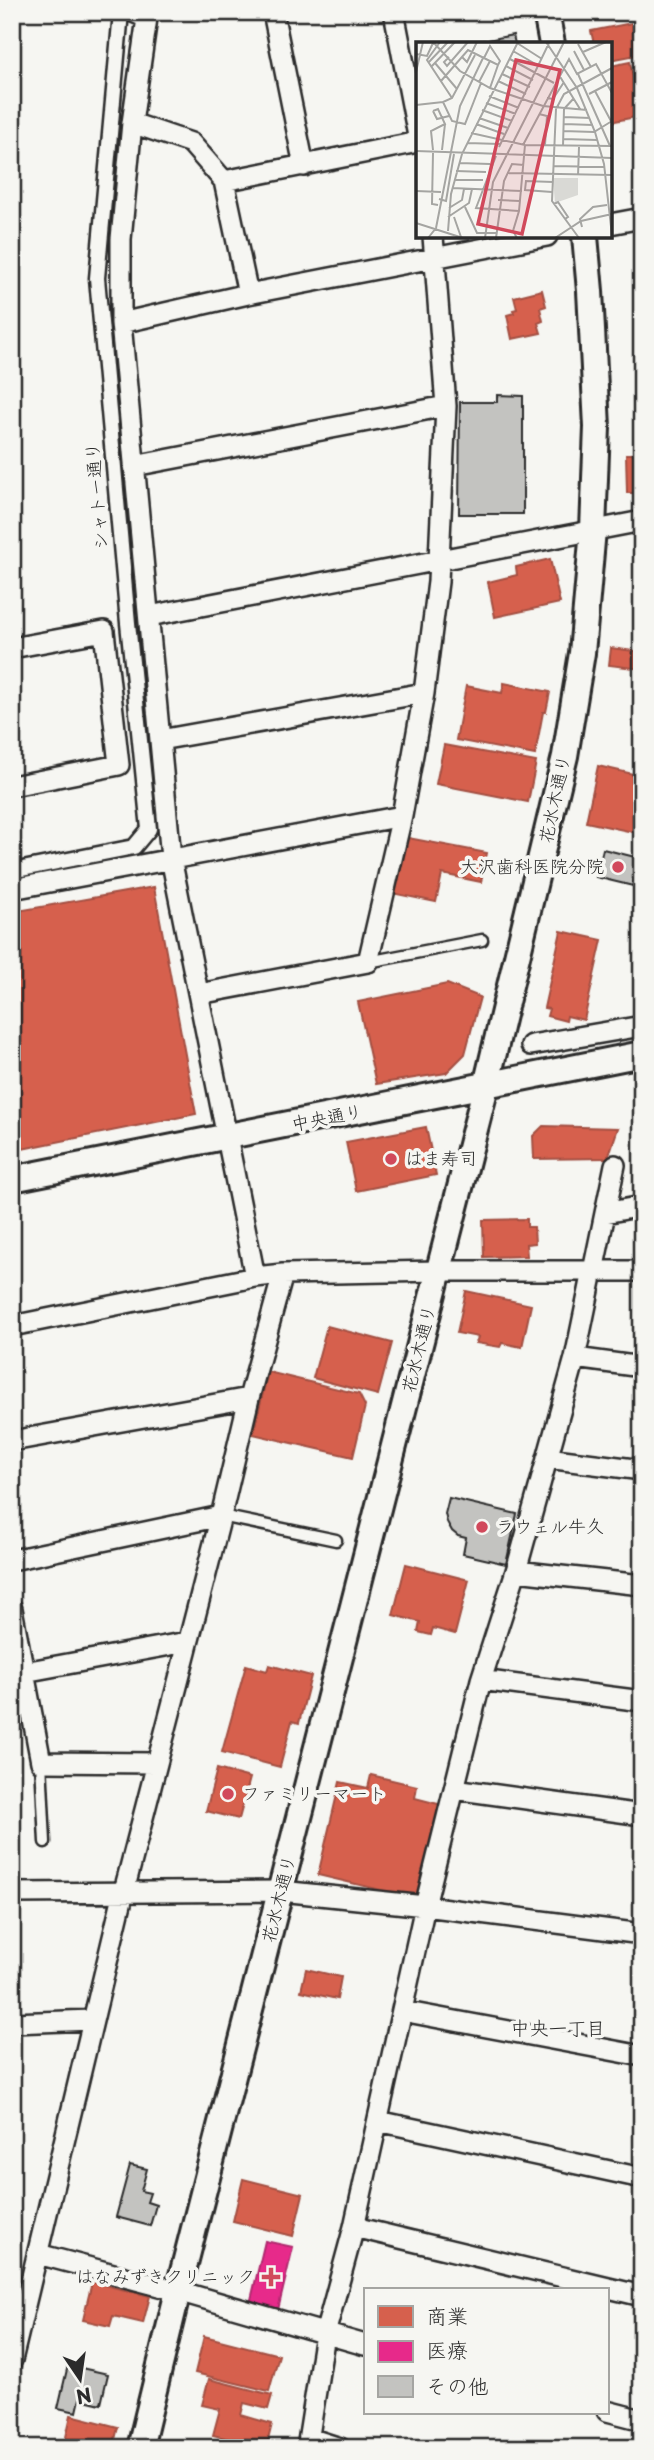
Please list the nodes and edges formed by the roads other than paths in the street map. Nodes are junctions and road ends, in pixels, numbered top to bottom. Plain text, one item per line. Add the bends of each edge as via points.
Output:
1 (121, 12) edge
2 (133, 12) edge
3 (273, 12) edge
4 (394, 12) edge
5 (546, 12) edge
6 (552, 42) edge
7 (132, 123) junction
8 (416, 126) edge
9 (416, 142) edge
10 (304, 166) junction
11 (224, 181) junction
12 (642, 218) edge
13 (612, 224) edge
14 (433, 238) edge
15 (537, 238) edge
16 (585, 238) edge
17 (436, 258) junction
18 (248, 294) junction
19 (121, 323) junction
20 (446, 406) junction
21 (134, 466) junction
22 (642, 521) edge
23 (593, 530) junction
24 (440, 559) junction
25 (149, 616) junction
26 (12, 648) edge
27 (424, 693) junction
28 (160, 740) junction
29 (12, 786) edge
30 (402, 816) junction
31 (172, 858) junction
32 (12, 870) edge
33 (12, 889) edge
34 (482, 940) dead end
35 (368, 962) junction
36 (199, 994) junction
37 (642, 1026) edge
38 (531, 1045) dead end
39 (642, 1054) edge
40 (486, 1086) junction
41 (226, 1138) junction
42 (615, 1165) dead end
43 (12, 1179) edge
44 (642, 1206) edge
45 (605, 1213) junction
46 (439, 1271) junction
47 (642, 1271) edge
48 (592, 1272) junction
49 (283, 1274) junction
50 (255, 1277) junction
51 (12, 1326) edge
52 (575, 1358) junction
53 (642, 1367) edge
54 (249, 1398) junction
55 (12, 1441) edge
56 (547, 1458) junction
57 (642, 1470) edge
58 (221, 1516) junction
59 (336, 1540) dead end
60 (12, 1560) edge
61 (516, 1571) junction
62 (642, 1585) edge
63 (13, 1618) edge
64 (187, 1642) junction
65 (24, 1672) junction
66 (481, 1681) junction
67 (642, 1702) edge
68 (41, 1762) junction
69 (156, 1763) junction
70 (454, 1789) junction
71 (642, 1815) edge
72 (45, 1842) dead end
73 (124, 1891) junction
74 (281, 1891) junction
75 (12, 1893) edge
76 (425, 1906) junction
77 (642, 1934) edge
78 (402, 2011) junction
79 (92, 2020) junction
80 (12, 2023) edge
81 (642, 2056) edge
82 (378, 2120) junction
83 (642, 2178) edge
84 (354, 2227) junction
85 (38, 2255) junction
86 (178, 2291) junction
87 (642, 2296) edge
88 (325, 2334) junction
89 (364, 2345) edge
90 (12, 2360) edge
91 (608, 2411) edge
92 (642, 2420) edge
93 (308, 2443) edge
94 (140, 2448) edge
95 (340, 2448) edge

1 - 32 street, シャトー通り via 97,278 149,829 134,847
2 - 7 street via 147,18
3 - 10 street
4 - 8 street
5 - 6 street
7 - 11 street via 191,143
7 - 19 street via 121,239
9 - 10 street
10 - 11 street
11 - 18 street
12 - 13 street
14 - 17 street
15 - 17 street
16 - 23 street, 花水木通り via 597,428
17 - 18 street
17 - 20 street
18 - 19 street
19 - 21 street
20 - 21 street
20 - 24 street
21 - 25 street
22 - 23 street
23 - 24 street
23 - 40 street, 花水木通り via 582,653 565,757
24 - 25 street
24 - 27 street
25 - 28 street
26 - 29 street via 104,631 119,765
27 - 28 street
27 - 30 street
28 - 31 street
30 - 31 street
30 - 35 street
31 - 33 street
31 - 36 street
34 - 35 lane
35 - 36 street
36 - 41 street
37 - 38 street
39 - 40 street, 中央通り
40 - 41 street, 中央通り
40 - 46 street, 花水木通り
41 - 43 street, 中央通り
41 - 50 street
42 - 45 street
44 - 45 street
45 - 48 street
46 - 48 street
46 - 49 street
46 - 74 street, 花水木通り
47 - 48 street
48 - 52 street
49 - 50 street
49 - 54 street
50 - 51 street
52 - 53 street
52 - 56 street
54 - 55 street
54 - 58 street
56 - 57 street
56 - 61 street
58 - 59 lane
58 - 60 street
58 - 64 street
61 - 62 street
61 - 66 street
63 - 65 street
64 - 65 street
64 - 69 street
65 - 68 street
66 - 67 street
66 - 70 street
68 - 69 street
68 - 72 lane
69 - 73 street
70 - 71 street
70 - 76 street
73 - 74 street
73 - 75 street
73 - 79 street
74 - 76 street
74 - 86 street, 花水木通り
76 - 77 street
76 - 78 street
78 - 81 street
78 - 82 street
79 - 80 street
79 - 85 street
82 - 83 street
82 - 84 street
84 - 87 street
84 - 88 street
85 - 86 street
85 - 90 street
86 - 88 street
86 - 94 street, 花水木通り
88 - 89 street
88 - 93 street
91 - 92 street
93 - 95 street

